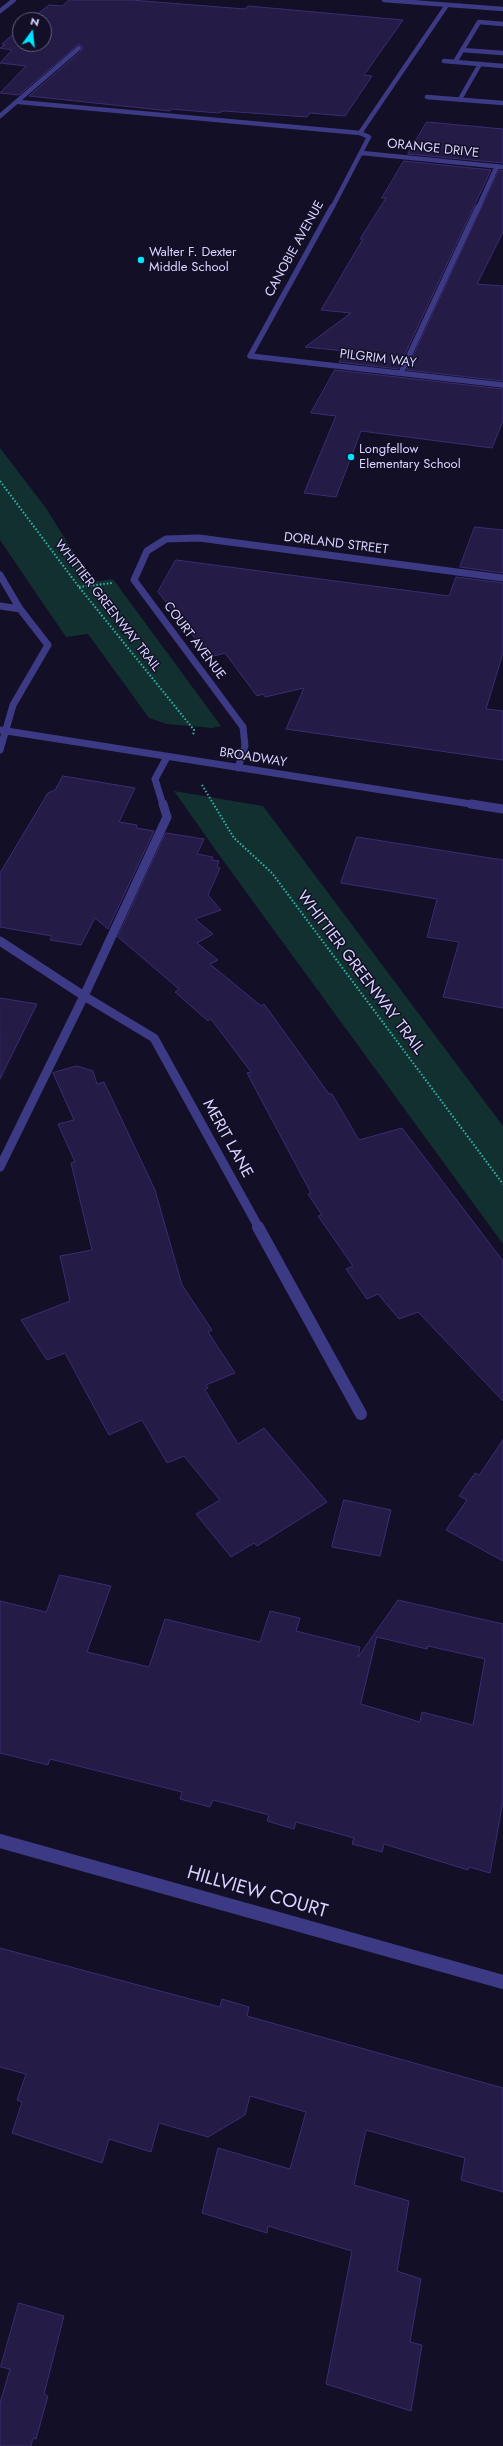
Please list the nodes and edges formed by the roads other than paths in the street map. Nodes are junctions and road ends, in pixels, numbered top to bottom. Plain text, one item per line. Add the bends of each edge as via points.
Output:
1 (14, 0) edge
2 (384, 0) edge
3 (447, 5) junction
4 (503, 9) edge
5 (0, 12) edge
6 (500, 18) dead end
7 (497, 23) junction
8 (503, 24) edge
9 (78, 48) dead end
10 (462, 50) junction
11 (503, 53) edge
12 (444, 61) dead end
13 (455, 62) junction
14 (480, 64) junction
15 (503, 66) edge
16 (427, 96) dead end
17 (460, 99) junction
18 (19, 102) junction
19 (503, 103) edge
20 (0, 116) edge
21 (360, 133) junction
22 (362, 153) junction
23 (500, 166) edge
24 (250, 356) joint
25 (401, 373) junction
26 (503, 385) edge
27 (0, 576) edge
28 (503, 578) edge
29 (134, 580) joint
30 (0, 606) edge
31 (20, 609) junction
32 (3, 731) edge
33 (0, 750) edge
34 (167, 757) junction
35 (238, 768) junction
36 (503, 809) edge
37 (0, 941) edge
38 (84, 996) junction
39 (0, 1167) edge
40 (361, 1414) dead end
41 (0, 1841) edge
42 (503, 1982) edge

1 - 5 street
2 - 3 street
3 - 4 street
3 - 21 street
6 - 7 street
7 - 8 street
7 - 10 street via 479,22
9 - 18 street
10 - 11 street
10 - 13 street
12 - 13 street
13 - 14 street
14 - 15 street
14 - 17 street
16 - 17 street
17 - 19 street
18 - 20 street
18 - 21 street
21 - 22 street, CANOBIE AVENUE via 369,136 370,140
22 - 23 street, ORANGE DRIVE
22 - 24 street, CANOBIE AVENUE
23 - 25 street
24 - 25 street, PILGRIM WAY
25 - 26 street, PILGRIM WAY
27 - 31 street
28 - 29 street, DORLAND STREET via 199,538 166,539 147,551
29 - 35 street, COURT AVENUE via 243,727 245,746
30 - 31 street
31 - 32 street via 48,644 13,705
32 - 33 street
32 - 34 street, BROADWAY
34 - 35 street, BROADWAY
34 - 38 street via 155,779 167,817
35 - 36 street, BROADWAY
37 - 38 street, MERIT LANE
38 - 39 street
38 - 40 street, MERIT LANE via 154,1038
41 - 42 street, HILLVIEW COURT

